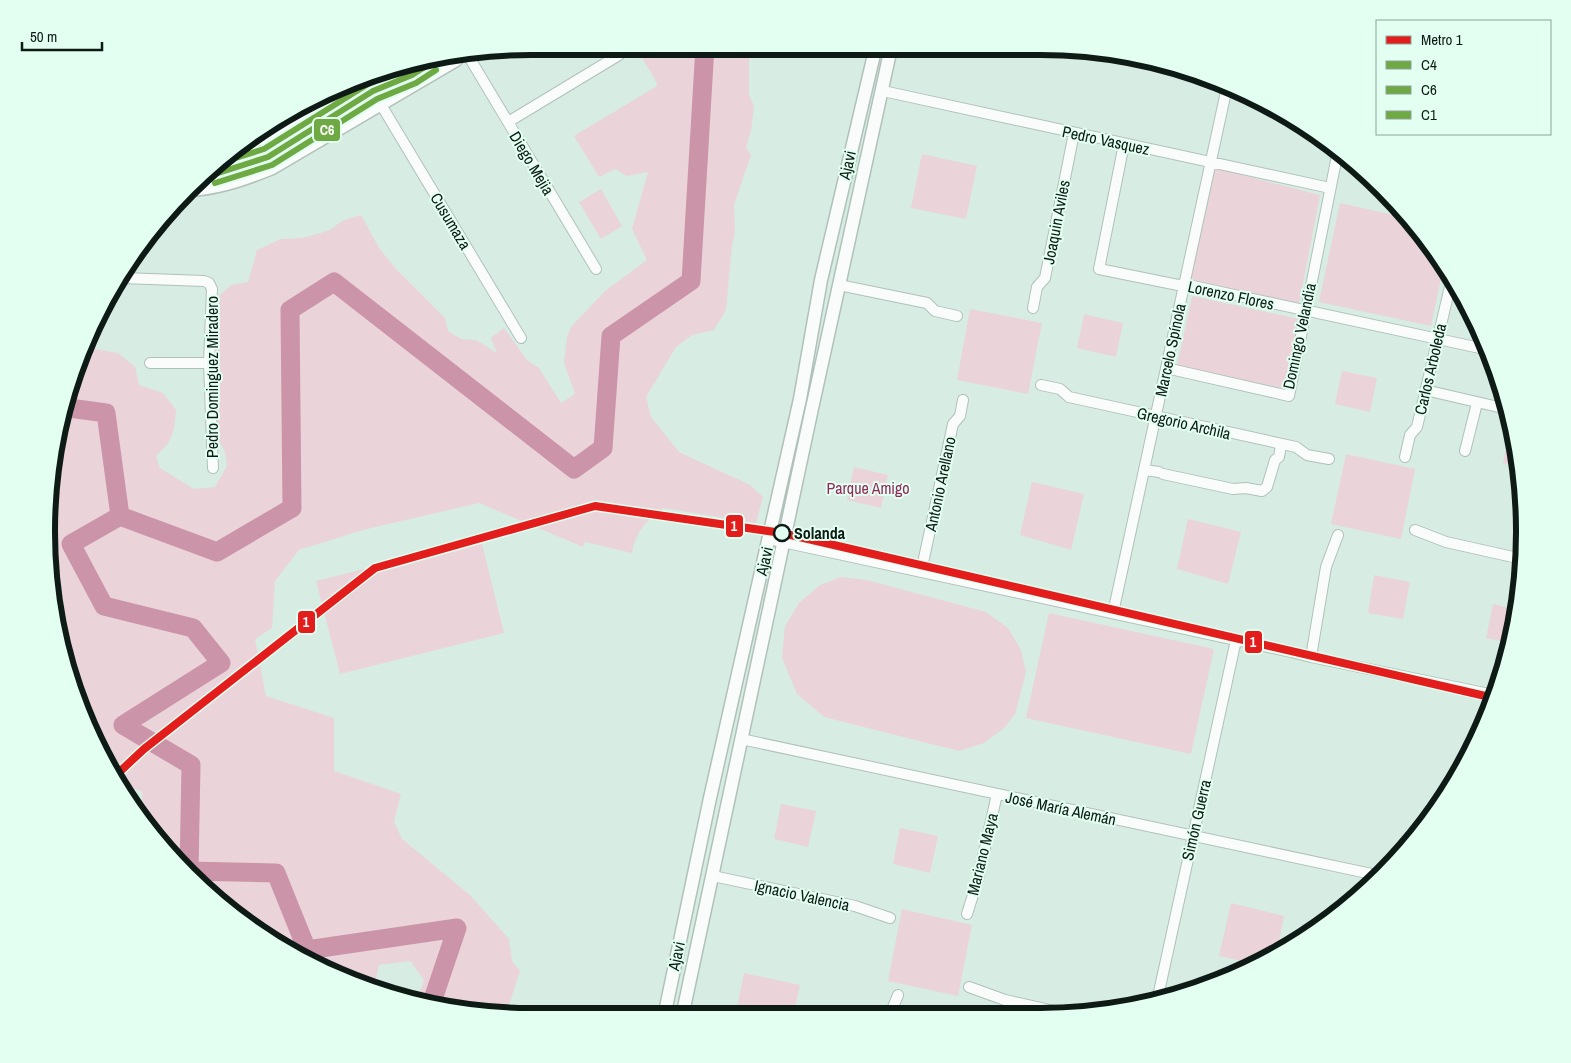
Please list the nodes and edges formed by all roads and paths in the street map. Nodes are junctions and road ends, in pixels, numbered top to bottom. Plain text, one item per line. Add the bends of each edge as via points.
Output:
1 (619, 55) dead end
2 (874, 55) edge
3 (890, 55) edge
4 (471, 59) edge
5 (449, 62) edge
6 (350, 91) edge
7 (883, 91) junction
8 (1226, 93) edge
9 (380, 103) junction
10 (508, 122) junction
11 (1074, 133) junction
12 (1124, 144) junction
13 (238, 155) edge
14 (1336, 158) edge
15 (1211, 162) junction
16 (203, 187) edge
17 (1330, 188) junction
18 (596, 269) dead end
19 (128, 278) edge
20 (1184, 284) junction
21 (839, 285) junction
22 (1449, 288) edge
23 (1033, 308) dead end
24 (1305, 310) junction
25 (957, 316) dead end
26 (521, 338) dead end
27 (1436, 338) junction
28 (1479, 348) edge
29 (150, 363) dead end
30 (209, 363) junction
31 (1166, 368) junction
32 (1041, 385) dead end
33 (1425, 390) junction
34 (963, 400) dead end
35 (1476, 403) junction
36 (1500, 408) edge
37 (1156, 416) junction
38 (1281, 445) junction
39 (1465, 451) dead end
40 (1405, 457) dead end
41 (1329, 459) dead end
42 (213, 468) dead end
43 (1144, 470) junction
44 (1415, 530) dead end
45 (1338, 535) dead end
46 (769, 539) junction
47 (784, 542) junction
48 (1515, 557) edge
49 (921, 572) junction
50 (1113, 613) junction
51 (1236, 640) junction
52 (1311, 658) junction
53 (1488, 694) edge
54 (741, 739) junction
55 (997, 794) junction
56 (1192, 836) junction
57 (1370, 874) edge
58 (713, 876) junction
59 (966, 914) dead end
60 (890, 918) dead end
61 (969, 987) dead end
62 (1158, 993) edge
63 (898, 995) dead end
64 (666, 1008) edge
65 (684, 1008) edge
66 (893, 1008) edge
67 (1040, 1008) edge

1 - 10 street
2 - 46 street, Ajavi via 821,280 800,399
3 - 7 street, Ajavi
4 - 10 street, Diego Mejia
5 - 9 main road
6 - 13 main road via 279,137
7 - 11 street, Pedro Vasquez
7 - 21 street, Ajavi
8 - 15 street, Marcelo Spínola
9 - 16 main road via 271,167 243,179
9 - 26 street, Cusumaza
10 - 18 street, Diego Mejia
11 - 12 street, Pedro Vasquez
11 - 23 street, Joaquin Aviles via 1045,278 1037,286
12 - 15 street, Pedro Vasquez
12 - 20 street, Lorenzo Flores via 1099,268
14 - 17 street, Domingo Velandia
15 - 17 street, Pedro Vasquez
15 - 20 street, Marcelo Spínola
17 - 24 street, Domingo Velandia
19 - 30 street, Pedro Dominguez Miradero via 209,283 212,289
20 - 24 street, Lorenzo Flores
20 - 31 street, Marcelo Spínola
21 - 25 street via 927,304 935,312
21 - 47 street, Ajavi
22 - 27 street, Carlos Arboleda
24 - 27 street, Lorenzo Flores
24 - 31 street, Domingo Velandia via 1289,396
27 - 28 street, Lorenzo Flores
27 - 33 street, Carlos Arboleda
29 - 30 street
30 - 42 street, Pedro Dominguez Miradero
31 - 37 street, Marcelo Spínola
32 - 37 street, Gregorio Archila via 1060,389 1069,398
33 - 35 street
33 - 40 street, Carlos Arboleda via 1418,427 1410,435
34 - 49 street, Antonio Arellano via 960,416 953,424
35 - 36 street
35 - 39 street
37 - 38 street, Gregorio Archila
37 - 43 street, Marcelo Spínola
38 - 41 street, Gregorio Archila
38 - 43 street via 1268,487 1262,491 1233,489
43 - 50 street, Marcelo Spínola
44 - 48 street via 1446,542
45 - 52 street via 1326,567
46 - 47 street
46 - 64 street, Ajavi
47 - 49 street
47 - 54 street, Ajavi
49 - 50 street
50 - 51 street
51 - 52 street
51 - 56 street, Simón Guerra
52 - 53 street
54 - 55 street, José María Alemán
54 - 58 street, Ajavi
55 - 56 street, José María Alemán
55 - 59 street, Mariano Maya via 978,879
56 - 57 street, José María Alemán
56 - 62 street, Simón Guerra
58 - 60 street, Ignacio Valencia via 855,906
58 - 65 street, Ajavi
61 - 67 street
63 - 66 street

